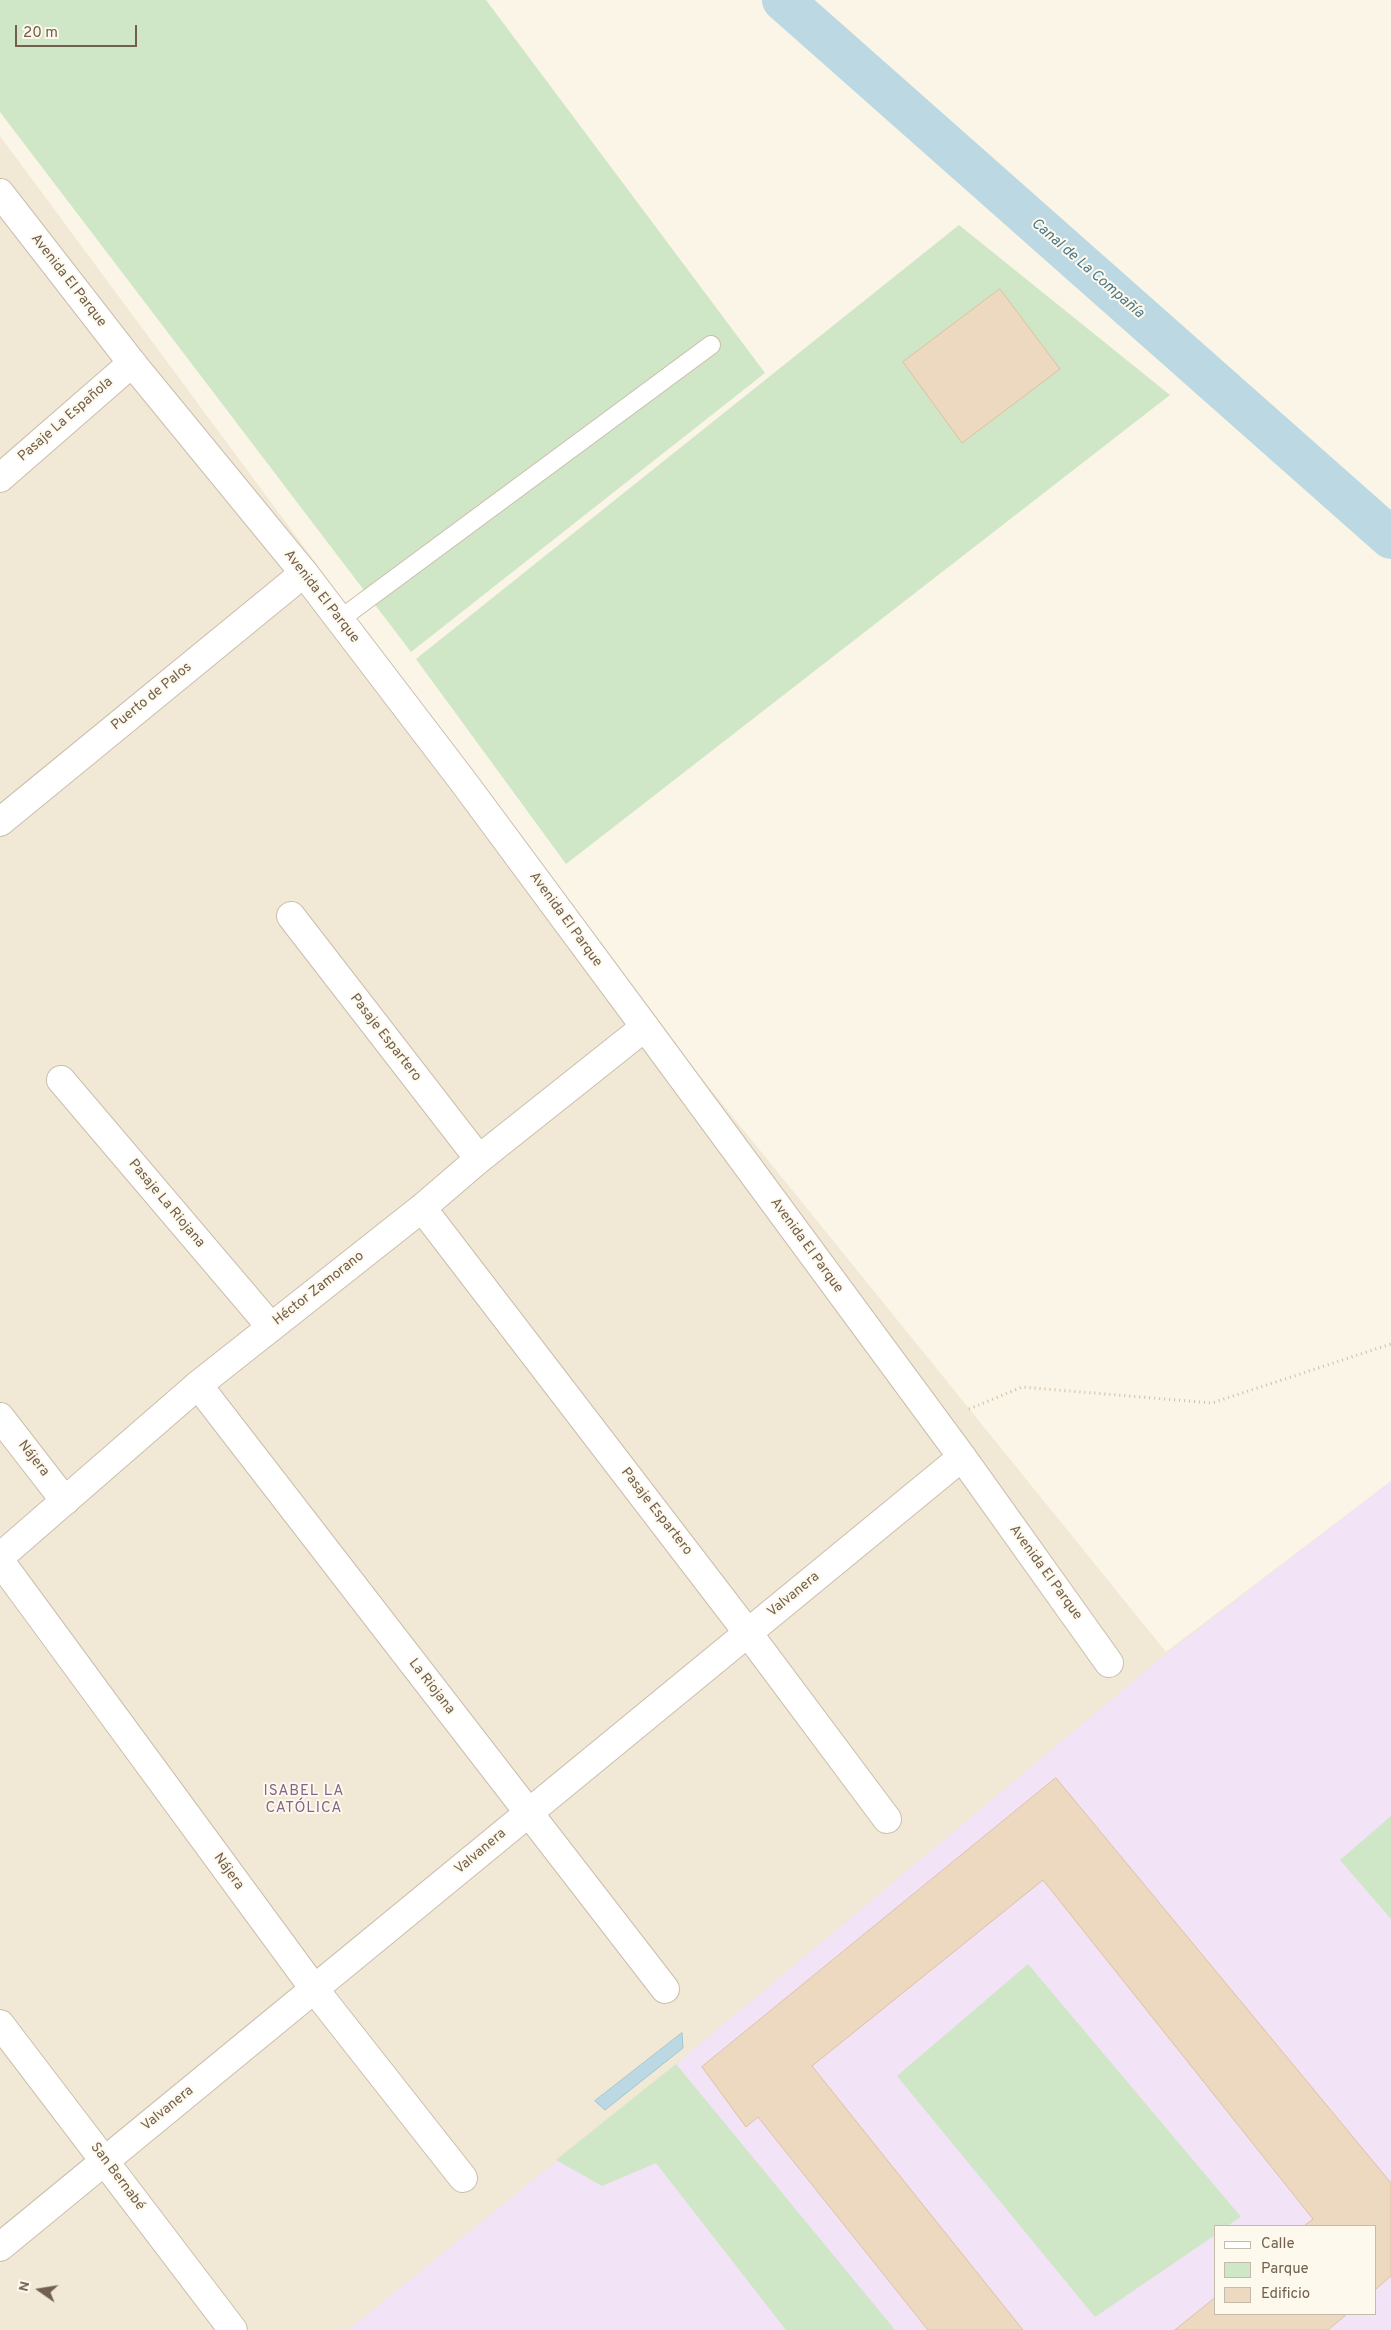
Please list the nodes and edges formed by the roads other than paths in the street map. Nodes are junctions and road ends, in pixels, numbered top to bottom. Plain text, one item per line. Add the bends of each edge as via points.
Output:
1 (0, 193) edge
2 (710, 345) dead end
3 (132, 363) junction
4 (0, 478) edge
5 (304, 573) junction
6 (339, 620) junction
7 (0, 822) edge
8 (291, 916) dead end
9 (645, 1028) junction
10 (61, 1080) dead end
11 (479, 1160) junction
12 (422, 1208) junction
13 (271, 1327) junction
14 (198, 1385) junction
15 (0, 1417) edge
16 (962, 1458) junction
17 (65, 1501) junction
18 (0, 1559) edge
19 (748, 1633) junction
20 (1109, 1663) dead end
21 (528, 1813) junction
22 (886, 1819) dead end
23 (665, 1989) dead end
24 (315, 1990) junction
25 (0, 2024) edge
26 (104, 2161) junction
27 (463, 2178) dead end
28 (0, 2247) edge
29 (233, 2330) edge

1 - 3 street, Avenida El Parque
2 - 6 lane
3 - 4 street, Pasaje La Española
3 - 5 street, Avenida El Parque
5 - 6 street, Avenida El Parque
5 - 7 street, Puerto de Palos
6 - 9 street, Avenida El Parque
8 - 11 street, Pasaje Espartero
9 - 11 street, Héctor Zamorano
9 - 16 street, Avenida El Parque
10 - 13 street, Pasaje La Riojana
11 - 12 street, Héctor Zamorano
12 - 13 street, Héctor Zamorano
12 - 19 street, Pasaje Espartero
13 - 14 street, Héctor Zamorano
14 - 17 street, Héctor Zamorano
14 - 21 street, La Riojana
15 - 17 street, Nájera
16 - 19 street, Valvanera
16 - 20 street, Avenida El Parque
17 - 18 street, Héctor Zamorano
18 - 24 street, Nájera
19 - 21 street, Valvanera
19 - 22 street, Pasaje Espartero
21 - 23 street, La Riojana
21 - 24 street, Valvanera
24 - 26 street, Valvanera
24 - 27 street, Nájera
25 - 26 street, San Bernabé
26 - 28 street, Valvanera
26 - 29 street, San Bernabé

